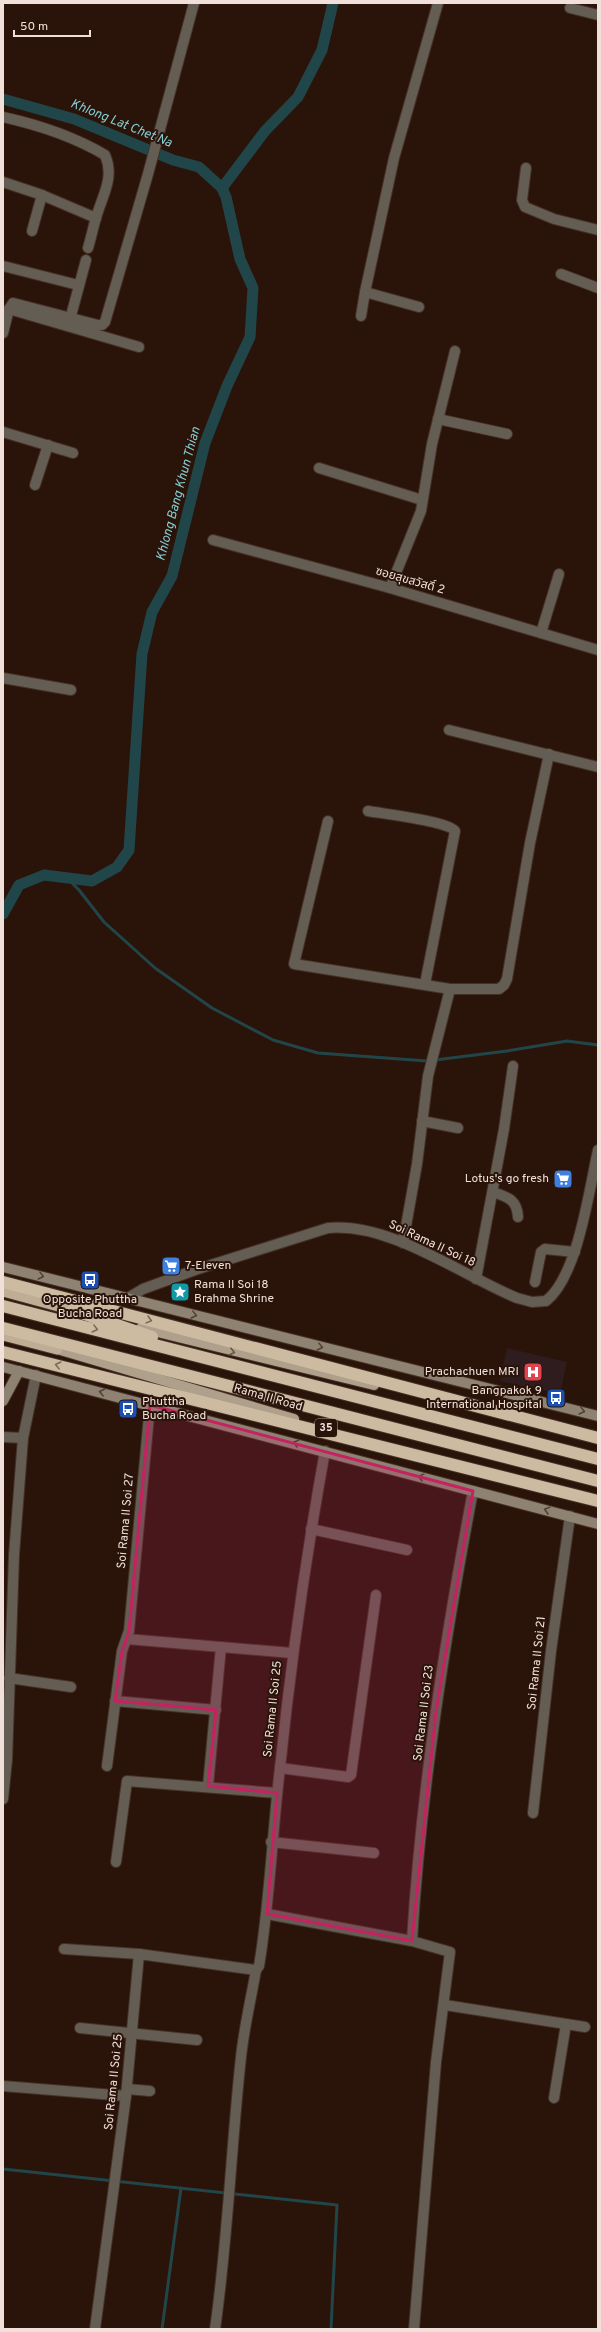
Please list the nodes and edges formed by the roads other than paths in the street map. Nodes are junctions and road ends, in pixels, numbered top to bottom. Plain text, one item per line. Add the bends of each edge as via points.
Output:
1 (194, 3) edge
2 (438, 3) edge
3 (570, 8) dead end
4 (598, 15) edge
5 (3, 117) edge
6 (526, 168) dead end
7 (3, 182) edge
8 (42, 195) junction
9 (96, 218) junction
10 (598, 230) edge
11 (32, 231) dead end
12 (88, 248) dead end
13 (86, 260) dead end
14 (3, 266) edge
15 (561, 274) dead end
16 (78, 285) junction
17 (598, 288) edge
18 (365, 292) junction
19 (419, 307) dead end
20 (9, 309) junction
21 (72, 312) dead end
22 (361, 316) dead end
23 (3, 332) edge
24 (139, 347) dead end
25 (455, 351) dead end
26 (438, 419) junction
27 (3, 432) edge
28 (507, 434) dead end
29 (48, 445) junction
30 (72, 453) dead end
31 (320, 468) dead end
32 (34, 485) dead end
33 (422, 500) junction
34 (213, 540) dead end
35 (559, 574) dead end
36 (390, 588) junction
37 (541, 633) junction
38 (598, 650) edge
39 (3, 678) edge
40 (71, 690) dead end
41 (449, 730) dead end
42 (549, 754) junction
43 (598, 767) edge
44 (368, 812) dead end
45 (328, 821) dead end
46 (425, 984) junction
47 (450, 988) junction
48 (513, 1066) dead end
49 (422, 1121) junction
50 (458, 1128) dead end
51 (598, 1150) edge
52 (492, 1192) junction
53 (518, 1216) dead end
54 (403, 1243) junction
55 (575, 1252) junction
56 (3, 1267) edge
57 (476, 1279) junction
58 (3, 1282) edge
59 (535, 1282) dead end
60 (3, 1291) edge
61 (128, 1298) junction
62 (3, 1306) edge
63 (73, 1310) junction
64 (3, 1328) edge
65 (3, 1335) edge
66 (57, 1349) junction
67 (3, 1352) edge
68 (3, 1367) edge
69 (19, 1371) junction
70 (36, 1375) junction
71 (3, 1401) edge
72 (150, 1405) junction
73 (598, 1416) edge
74 (3, 1437) edge
75 (23, 1438) junction
76 (598, 1439) edge
77 (325, 1451) junction
78 (598, 1451) edge
79 (598, 1459) edge
80 (598, 1480) edge
81 (598, 1485) edge
82 (472, 1491) junction
83 (598, 1500) edge
84 (570, 1516) junction
85 (598, 1524) edge
86 (311, 1529) junction
87 (407, 1550) dead end
88 (8, 1581) edge
89 (376, 1595) dead end
90 (127, 1639) junction
91 (221, 1647) junction
92 (292, 1653) junction
93 (9, 1678) junction
94 (71, 1687) dead end
95 (115, 1701) junction
96 (216, 1710) junction
97 (108, 1766) dead end
98 (280, 1768) junction
99 (208, 1786) junction
100 (277, 1793) junction
101 (3, 1799) edge
102 (533, 1813) dead end
103 (271, 1842) junction
104 (374, 1853) dead end
105 (116, 1862) dead end
106 (267, 1914) junction
107 (412, 1941) junction
108 (64, 1949) dead end
109 (139, 1954) junction
110 (256, 1970) junction
111 (445, 2005) junction
112 (566, 2024) junction
113 (585, 2027) dead end
114 (80, 2028) dead end
115 (132, 2034) junction
116 (197, 2040) dead end
117 (3, 2086) edge
118 (126, 2092) junction
119 (150, 2092) dead end
120 (554, 2098) dead end
121 (95, 2329) edge
122 (215, 2329) edge
123 (414, 2329) edge

1 - 20 street via 163,122 102,325 15,303 11,304
2 - 18 street via 394,158
3 - 4 street
5 - 9 street via 58,132 105,155 110,172
6 - 10 street via 522,200 528,210
7 - 8 street
8 - 9 street
8 - 11 street
9 - 12 street
13 - 16 street
14 - 16 street
15 - 17 street
16 - 21 street
18 - 19 street
18 - 22 street
20 - 23 street
20 - 24 street
25 - 26 street
26 - 28 street
26 - 33 street
27 - 29 street
29 - 30 street
29 - 32 street
31 - 33 street
33 - 36 street via 421,512
34 - 36 street, ซอยสุขสวัสดิ์ 2
35 - 37 street
36 - 37 street, ซอยสุขสวัสดิ์ 2
37 - 38 street, ซอยสุขสวัสดิ์ 2
39 - 40 street
41 - 42 street
42 - 43 street
42 - 47 street via 504,985 500,989
44 - 46 street via 432,822 455,831
45 - 46 street via 294,964
46 - 47 street
47 - 49 street via 432,1056
48 - 52 street
49 - 50 street
49 - 54 street
51 - 55 street, Soi Rama II Soi 18
52 - 53 street via 514,1202
52 - 57 street
54 - 57 street, Soi Rama II Soi 18
54 - 61 street, Soi Rama II Soi 18 via 360,1229 345,1226 328,1228 195,1270 144,1289
55 - 57 street, Soi Rama II Soi 18 via 561,1285 546,1301 532,1302 517,1298
55 - 59 street via 545,1249 540,1252
56 -> 61 main road
58 -> 76 highway
60 - 63 highway
61 -> 73 main road
62 -> 79 highway
63 -> 76 main road via 280,1363
63 - 78 highway via 230,1363 486,1422
64 - 80 highway
65 - 66 highway, Rama II Road / 35
66 - 81 highway
66 - 83 main road, Rama II Road / 35 via 309,1423
83 -> 67 highway
68 - 69 main road, 35
69 - 70 main road, 35
69 - 71 main road
72 -> 70 main road, 35
70 - 75 street
77 -> 72 main road, 35
72 - 90 street, Soi Rama II Soi 27
74 - 75 street
75 - 88 street
82 -> 77 main road, 35
77 - 86 street, Soi Rama II Soi 25
84 -> 82 main road, 35
82 - 107 street, Soi Rama II Soi 23 via 452,1600 436,1712
84 - 85 main road, 35
84 - 102 street, Soi Rama II Soi 21 via 550,1651
86 - 87 street
86 - 92 street, Soi Rama II Soi 25
88 - 93 street
89 - 98 street via 351,1774 348,1777
90 - 91 street
90 - 95 street, Soi Rama II Soi 27 via 122,1650
91 - 92 street
91 - 96 street
92 - 98 street, Soi Rama II Soi 25
93 - 94 street
93 - 101 street
95 - 96 street
95 - 97 street, Soi Rama II Soi 27
96 - 99 street
98 - 100 street, Soi Rama II Soi 25
99 - 100 street
99 - 105 street via 127,1781
100 - 103 street, Soi Rama II Soi 25
103 - 104 street
103 - 106 street, Soi Rama II Soi 25
106 - 107 street
106 - 110 street, Soi Rama II Soi 25 via 259,1966
107 - 111 street via 450,1952
108 - 109 street
109 - 110 street
109 - 115 street, Soi Rama II Soi 25
110 - 122 street, Soi Rama II Soi 25 via 241,2056 224,2266
111 - 112 street
111 - 123 street via 436,2062
112 - 113 street
112 - 120 street
114 - 115 street
115 - 116 street
115 - 118 street, Soi Rama II Soi 25
117 - 118 street
118 - 119 street
118 - 121 street, Soi Rama II Soi 25

